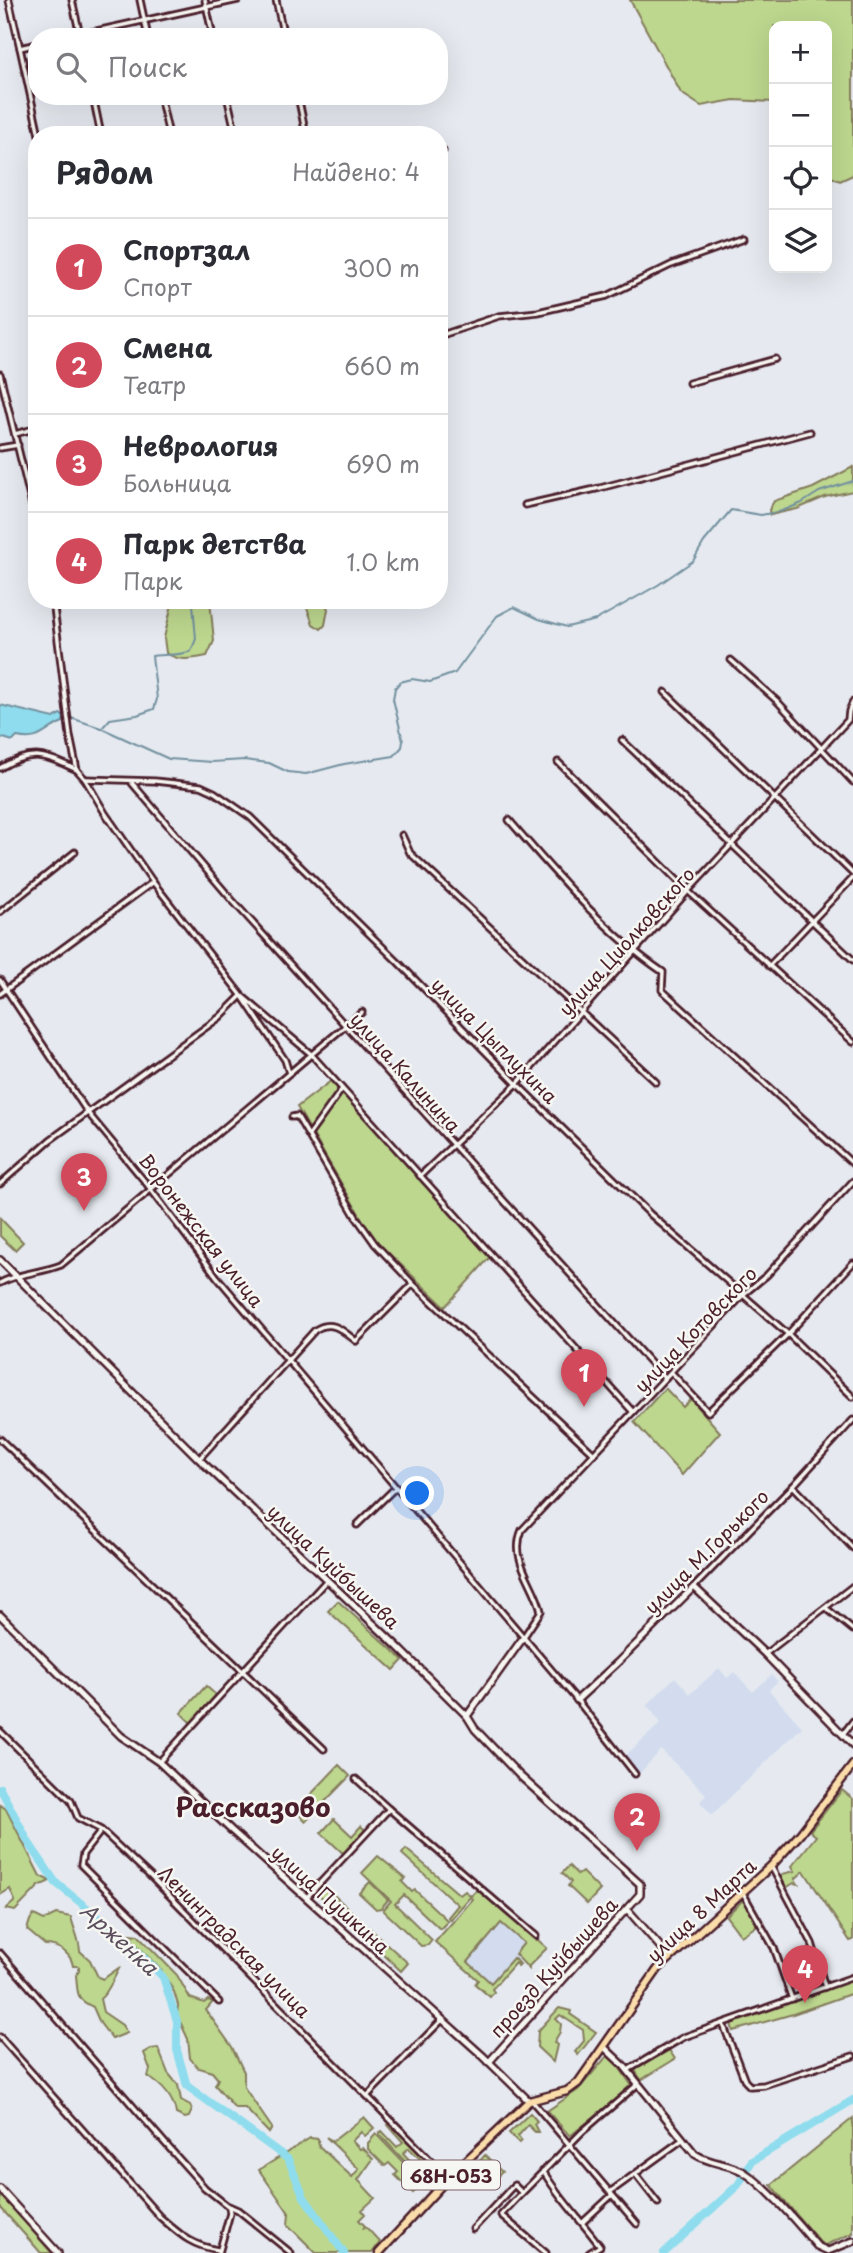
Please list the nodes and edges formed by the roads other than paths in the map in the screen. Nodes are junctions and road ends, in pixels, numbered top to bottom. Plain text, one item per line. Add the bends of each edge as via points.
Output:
1 (9, 0) edge
2 (72, 0) edge
3 (140, 0) edge
4 (205, 0) edge
5 (237, 0) edge
6 (276, 0) edge
7 (206, 7) junction
8 (144, 22) junction
9 (78, 28) edge
10 (117, 28) edge
11 (146, 28) edge
12 (211, 28) edge
13 (282, 28) edge
14 (28, 46) edge
15 (20, 48) junction
16 (28, 83) edge
17 (33, 105) edge
18 (95, 105) edge
19 (162, 105) edge
20 (229, 105) edge
21 (300, 105) edge
22 (38, 126) edge
23 (99, 126) edge
24 (167, 126) edge
25 (234, 126) edge
26 (304, 126) edge
27 (744, 239) dead end
28 (448, 333) edge
29 (775, 359) dead end
30 (0, 374) edge
31 (689, 383) dead end
32 (28, 430) edge
33 (810, 432) dead end
34 (15, 434) junction
35 (18, 445) junction
36 (0, 448) edge
37 (28, 488) edge
38 (524, 505) dead end
39 (53, 609) edge
40 (731, 660) dead end
41 (665, 692) dead end
42 (853, 702) edge
43 (622, 740) dead end
44 (820, 750) junction
45 (558, 762) dead end
46 (0, 768) edge
47 (77, 770) junction
48 (85, 779) junction
49 (131, 782) junction
50 (853, 782) edge
51 (776, 798) junction
52 (509, 820) dead end
53 (402, 835) dead end
54 (732, 845) junction
55 (75, 852) dead end
56 (853, 876) edge
57 (153, 882) junction
58 (688, 891) junction
59 (0, 912) edge
60 (814, 921) junction
61 (633, 953) junction
62 (853, 960) edge
63 (769, 966) junction
64 (0, 980) edge
65 (6, 990) junction
66 (0, 994) edge
67 (242, 996) junction
68 (362, 1012) dead end
69 (581, 1014) junction
70 (345, 1026) junction
71 (853, 1042) edge
72 (311, 1055) junction
73 (289, 1073) junction
74 (656, 1082) dead end
75 (517, 1084) junction
76 (342, 1089) junction
77 (88, 1113) junction
78 (292, 1116) dead end
79 (309, 1135) junction
80 (453, 1145) junction
81 (853, 1164) edge
82 (420, 1176) junction
83 (853, 1181) edge
84 (0, 1184) edge
85 (150, 1191) junction
86 (0, 1260) edge
87 (853, 1263) edge
88 (14, 1276) junction
89 (0, 1283) edge
90 (413, 1284) junction
91 (744, 1294) junction
92 (788, 1334) junction
93 (287, 1359) junction
94 (671, 1372) junction
95 (665, 1379) junction
96 (853, 1396) edge
97 (633, 1412) junction
98 (853, 1420) edge
99 (0, 1439) edge
100 (594, 1454) junction
101 (199, 1459) junction
102 (793, 1486) junction
103 (395, 1488) junction
104 (357, 1525) dead end
105 (853, 1548) edge
106 (326, 1581) junction
107 (853, 1586) edge
108 (694, 1587) junction
109 (827, 1608) junction
110 (0, 1615) edge
111 (853, 1630) edge
112 (523, 1638) junction
113 (765, 1654) junction
114 (243, 1670) junction
115 (577, 1700) junction
116 (467, 1716) junction
117 (853, 1721) edge
118 (0, 1731) edge
119 (842, 1736) junction
120 (853, 1745) edge
121 (324, 1749) dead end
122 (159, 1762) junction
123 (853, 1765) edge
124 (635, 1774) dead end
125 (356, 1779) dead end
126 (389, 1809) junction
127 (101, 1830) junction
128 (771, 1866) junction
129 (742, 1893) junction
130 (640, 1894) joint
131 (307, 1897) junction
132 (627, 1909) junction
133 (536, 1936) dead end
134 (0, 1953) edge
135 (670, 1958) junction
136 (853, 1977) edge
137 (825, 1987) junction
138 (792, 1999) junction
139 (219, 2003) dead end
140 (442, 2020) junction
141 (723, 2024) junction
142 (0, 2037) edge
143 (606, 2048) junction
144 (853, 2056) edge
145 (489, 2062) junction
146 (628, 2070) junction
147 (638, 2084) junction
148 (368, 2095) junction
149 (530, 2101) junction
150 (523, 2107) junction
151 (510, 2117) dead end
152 (682, 2140) junction
153 (569, 2144) junction
154 (543, 2171) junction
155 (636, 2175) junction
156 (448, 2178) junction
157 (0, 2189) edge
158 (522, 2193) junction
159 (611, 2194) junction
160 (658, 2203) dead end
161 (228, 2206) junction
162 (583, 2222) junction
163 (637, 2224) dead end
164 (473, 2229) dead end
165 (853, 2241) edge
166 (219, 2251) edge
167 (827, 2252) edge
168 (58, 2253) edge
169 (291, 2253) edge
170 (379, 2253) edge
171 (546, 2253) edge
172 (589, 2253) edge

1 - 15 street
2 - 9 street
3 - 8 street
4 - 7 street
5 - 7 street
6 - 13 street
7 - 8 street
7 - 12 street
8 - 10 street
8 - 11 street
14 - 15 street
15 - 16 street
17 - 22 street
18 - 23 street
19 - 24 street
20 - 25 street
21 - 26 street
27 - 28 street via 670,265 607,296 499,316
29 - 31 street
30 - 34 street
32 - 34 street
33 - 38 street
34 - 35 street
35 - 36 street
35 - 37 street
39 - 47 street
40 - 44 street via 777,701
41 - 51 street
42 - 44 street, улица Циолковского via 848,720
43 - 54 street
44 - 50 street
44 - 51 street, улица Циолковского
45 - 58 street
46 - 47 street via 32,755 48,756
47 - 48 street
48 - 49 street, улица Цыплухина
48 - 57 street
49 - 70 street, улица Калинина
49 - 75 street, улица Цыплухина via 201,786 250,817
51 - 54 street, улица Циолковского
51 - 56 street
52 - 61 street
53 - 69 street via 410,853
54 - 58 street, улица Циолковского
54 - 60 street
55 - 59 street
56 - 60 street
57 - 65 street
57 - 67 street
58 - 61 street, улица Циолковского
58 - 63 street
60 - 62 street
60 - 63 street
61 - 69 street, улица Циолковского
61 - 81 street via 663,972 662,990
63 - 71 street
64 - 65 street, Воронежская улица
65 - 66 street
65 - 77 street, Воронежская улица
67 - 72 street
67 - 73 street
67 - 77 street
68 - 70 street
69 - 74 street
69 - 75 street, улица Циолковского
70 - 72 street
70 - 80 street, улица Калинина
72 - 73 street
72 - 76 street
73 - 85 street
75 - 80 street, улица Циолковского
75 - 91 street, улица Цыплухина via 650,1214
76 - 79 street
76 - 82 street
77 - 84 street
77 - 85 street, Воронежская улица
78 - 79 street via 297,1115
79 - 90 street via 363,1229
80 - 82 street, улица Циолковского
80 - 95 street, улица Калинина
82 - 97 street
83 - 91 street, улица Котовского
85 - 88 street via 61,1265
85 - 93 street, Воронежская улица
86 - 88 street, улица Куйбышева
87 - 92 street
88 - 89 street
88 - 101 street, улица Куйбышева
90 - 93 street via 356,1341 335,1326 324,1325
90 - 100 street
91 - 92 street, улица Цыплухина
91 - 94 street, улица Котовского
92 - 94 street via 708,1412
92 - 96 street, улица Цыплухина
93 - 101 street
93 - 103 street, Воронежская улица
94 - 95 street, улица Котовского
95 - 97 street, улица Котовского
97 - 100 street, улица Котовского
98 - 102 street, улица М.Горького
99 - 114 street
100 - 112 street, улица Котовского via 519,1536 520,1561 541,1611
101 - 106 street, улица Куйбышева
102 - 105 street
102 - 108 street, улица М.Горького
103 - 104 street
103 - 112 street, Воронежская улица
106 - 114 street
106 - 116 street, улица Куйбышева
107 - 109 street
108 - 113 street
108 - 115 street, улица М.Горького
109 - 111 street
109 - 113 street
110 - 122 street, улица Пушкина via 121,1736
112 - 115 street, Воронежская улица
112 - 116 street
113 - 119 street
114 - 121 street
114 - 122 street
115 - 124 street, Воронежская улица
116 - 130 street, улица Куйбышева via 519,1775 638,1880
117 - 119 street
118 - 127 street, Ленинградская улица via 71,1801 78,1818
119 - 120 street
122 - 131 street, улица Пушкина
123 - 128 main road, улица 8 Марта / 68Н-053
125 - 126 street
126 - 131 street
126 - 133 street
127 - 139 street via 83,1854 81,1865
127 - 148 street, Ленинградская улица
128 - 129 main road, улица 8 Марта / 68Н-053
128 - 137 street via 812,1943
129 - 135 main road, улица 8 Марта / 68Н-053
129 - 138 street via 774,1948
130 - 132 street, проезд Куйбышева
131 - 140 street, улица Пушкина
132 - 135 street
132 - 145 street, проезд Куйбышева
134 - 161 street via 205,2188
135 - 143 main road, улица 8 Марта / 68Н-053 via 651,1978
136 - 137 street
137 - 138 street
138 - 141 street
140 - 145 street, улица Пушкина
140 - 148 street
141 - 144 street via 750,2087
141 - 146 street via 684,2037
142 - 166 street via 160,2217 187,2240
143 - 146 street
143 - 149 main road, улица 8 Марта / 68Н-053 via 567,2091
145 - 149 street, улица Пушкина
146 - 147 street
147 - 152 street
147 - 153 street
148 - 156 street, Ленинградская улица
149 - 150 main road, 68Н-053
149 - 153 street
150 - 151 main road, 68Н-053
150 - 156 main road, 68Н-053
152 - 155 street
152 - 167 street via 704,2160 739,2169 754,2179
153 - 154 street
153 - 159 street
154 - 158 street
154 - 162 street
155 - 159 street
155 - 160 street
156 - 170 main road, 68Н-053
157 - 168 street
158 - 164 street via 514,2185
158 - 171 street via 501,2215
159 - 162 street
159 - 163 street
161 - 166 street
161 - 169 street
162 - 172 street via 600,2246
165 - 167 street

